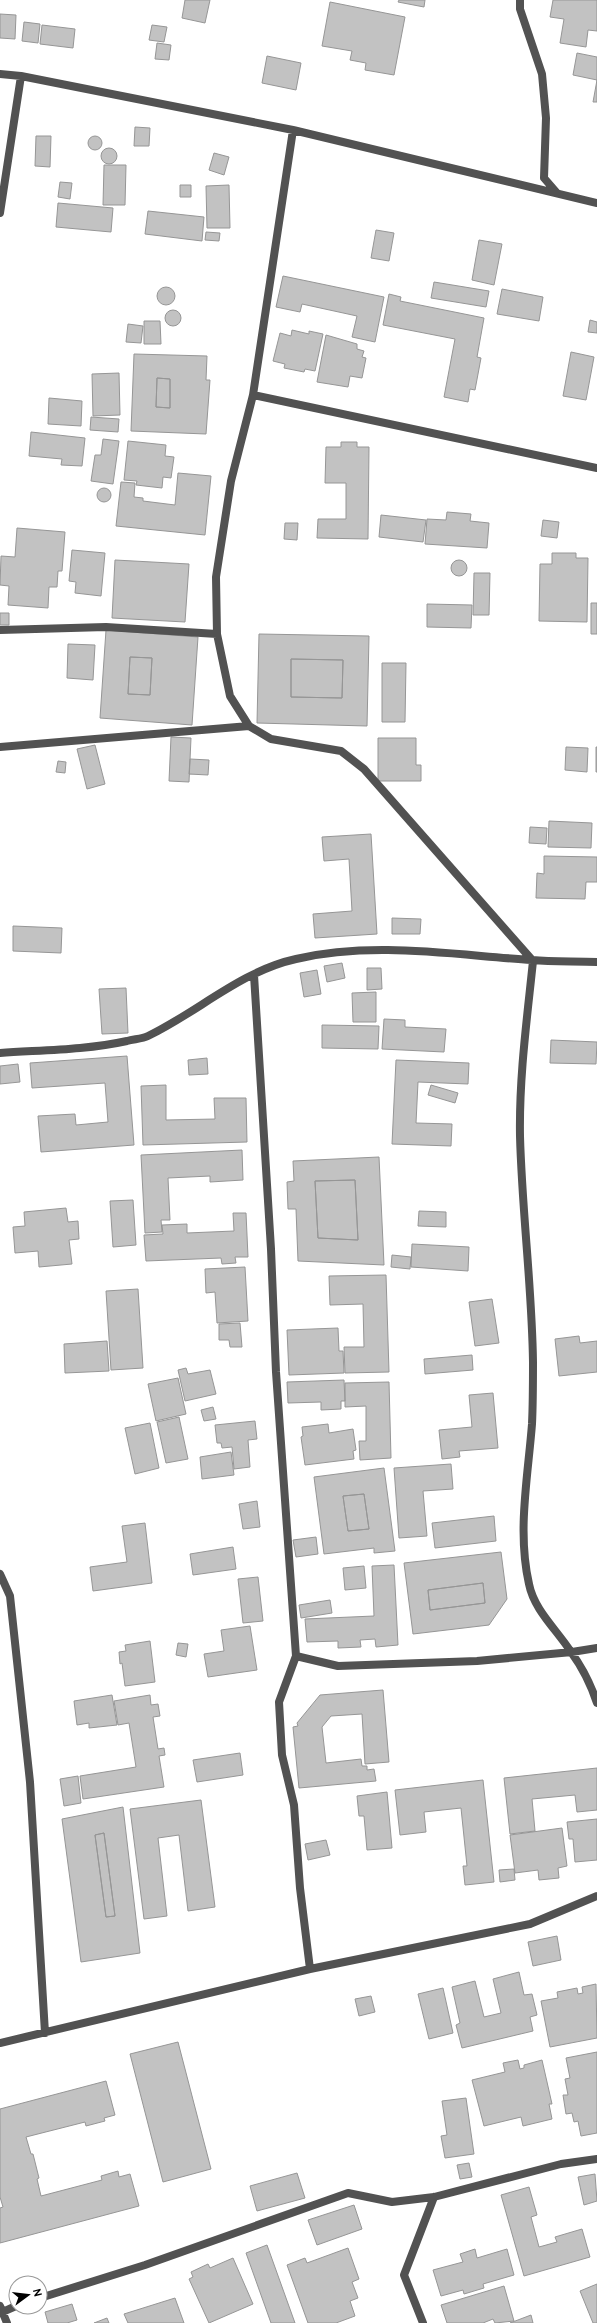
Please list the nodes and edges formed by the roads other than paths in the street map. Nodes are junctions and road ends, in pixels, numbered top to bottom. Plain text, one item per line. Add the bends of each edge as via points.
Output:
1 (520, 0) edge
2 (0, 74) edge
3 (21, 76) junction
4 (293, 130) junction
5 (557, 193) junction
6 (597, 203) edge
7 (0, 213) edge
8 (253, 395) junction
9 (597, 468) edge
10 (0, 630) edge
11 (217, 634) junction
12 (249, 726) junction
13 (0, 748) edge
14 (533, 961) junction
15 (597, 962) edge
16 (254, 975) junction
17 (0, 1053) edge
18 (0, 1574) edge
19 (597, 1648) edge
20 (572, 1652) junction
21 (296, 1656) junction
22 (597, 1703) edge
23 (597, 1896) edge
24 (310, 1969) junction
25 (44, 2033) junction
26 (0, 2043) edge
27 (597, 2159) edge
28 (434, 2197) junction
29 (48, 2295) edge
30 (1, 2310) edge
31 (7, 2323) edge
32 (423, 2323) edge

1 - 5 street via 520,9 542,74 546,118 544,178
2 - 3 street
3 - 4 street
3 - 7 street
4 - 5 street
4 - 8 street
5 - 6 street
8 - 9 street
8 - 11 street via 231,481 216,577
10 - 11 street via 106,627
11 - 12 street via 230,696
12 - 13 street
12 - 14 street via 271,739 340,751 364,770
14 - 15 street
14 - 16 street via 446,952 348,951 297,959
14 - 20 street via 523,1051 520,1136 531,1291 533,1362 532,1422 524,1537 529,1584 535,1600
16 - 17 street via 146,1036 109,1045
16 - 21 street via 276,1372
18 - 25 street via 10,1596 30,1782
19 - 20 street
20 - 21 street via 477,1661 338,1666
20 - 22 street
21 - 24 street via 279,1702 282,1755 294,1805 300,1888
23 - 24 street via 530,1924
24 - 25 street
25 - 26 street
27 - 28 street via 561,2164
28 - 29 street via 392,2202 348,2193 145,2265
28 - 32 street via 404,2275
30 - 31 street

